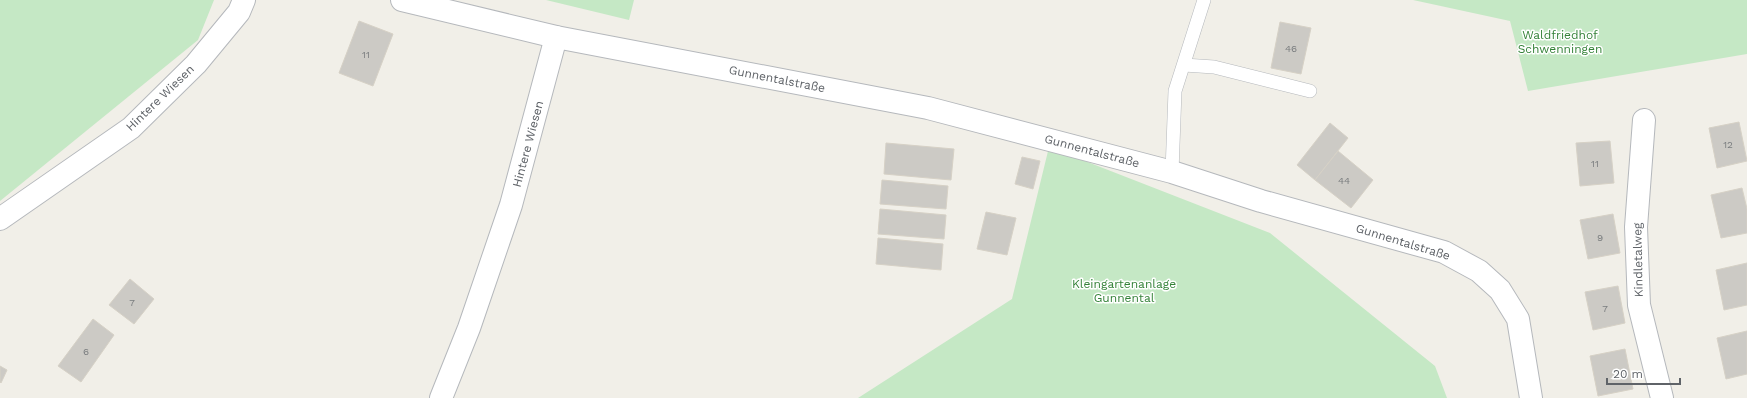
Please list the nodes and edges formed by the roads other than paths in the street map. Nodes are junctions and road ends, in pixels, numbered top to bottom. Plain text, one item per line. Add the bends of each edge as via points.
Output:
1 (244, 0) edge
2 (402, 0) edge
3 (1204, 0) edge
4 (556, 37) junction
5 (1184, 65) junction
6 (1310, 90) dead end
7 (1644, 120) dead end
8 (1172, 172) junction
9 (0, 219) edge
10 (441, 398) edge
11 (1531, 398) edge
12 (1662, 398) edge

1 - 9 street, Hintere Wiesen via 238,12 196,64 131,128
2 - 4 street
3 - 5 lane
4 - 8 street, Gunnentalstraße via 928,108
4 - 10 street, Hintere Wiesen via 511,205 469,328
5 - 6 lane via 1214,67
5 - 8 lane via 1175,91
7 - 12 street, Kindletalweg via 1636,227 1639,305
8 - 11 street, Gunnentalstraße via 1261,201 1444,252 1479,271 1500,290 1518,319

